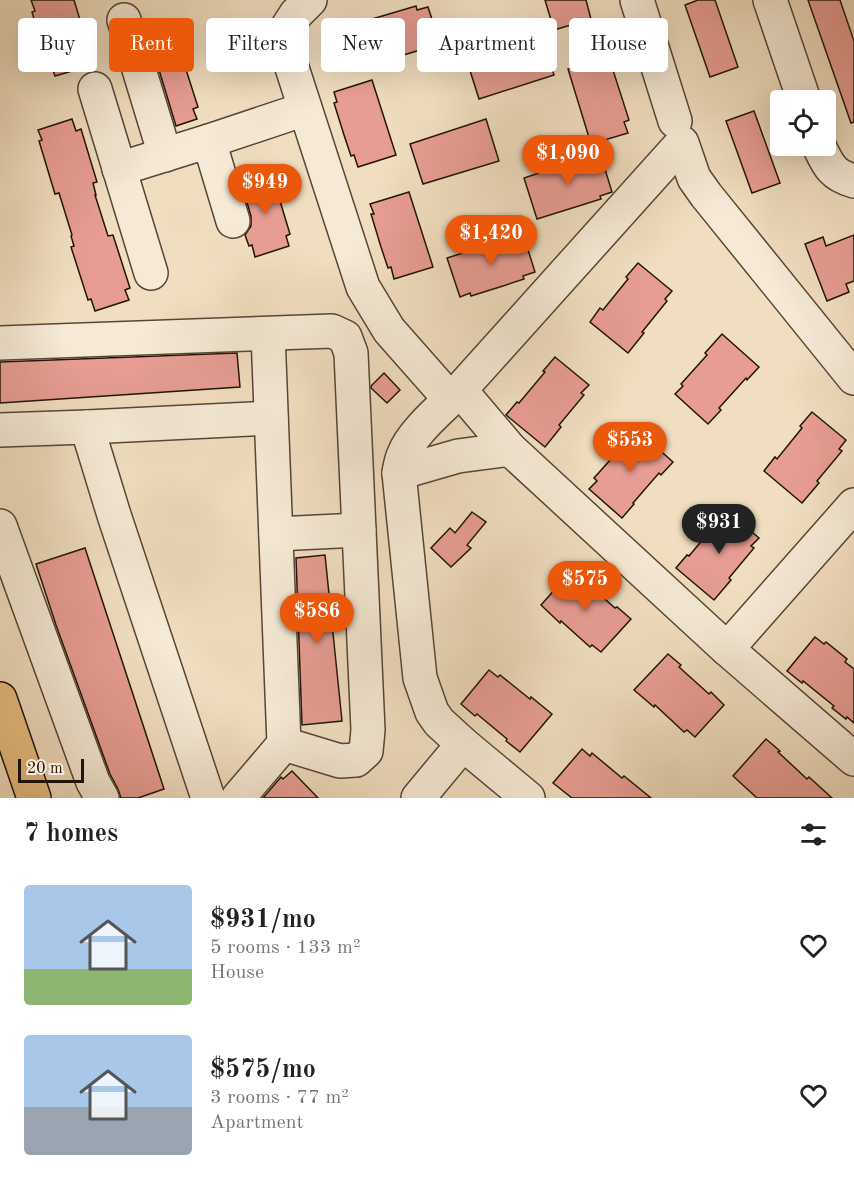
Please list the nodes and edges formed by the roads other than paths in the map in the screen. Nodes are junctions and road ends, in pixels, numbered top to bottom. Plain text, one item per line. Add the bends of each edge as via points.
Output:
1 (310, 0) edge
2 (637, 0) edge
3 (770, 0) edge
4 (140, 72) edge
5 (95, 89) dead end
6 (801, 90) edge
7 (304, 110) junction
8 (675, 121) dead end
9 (208, 141) junction
10 (165, 155) junction
11 (824, 156) edge
12 (119, 169) junction
13 (854, 181) edge
14 (233, 221) dead end
15 (151, 273) dead end
16 (268, 334) junction
17 (0, 343) edge
18 (854, 378) edge
19 (450, 390) junction
20 (271, 418) junction
21 (87, 427) junction
22 (0, 430) edge
23 (510, 449) junction
24 (399, 473) junction
25 (854, 505) edge
26 (0, 526) edge
27 (359, 530) junction
28 (276, 534) junction
29 (727, 649) junction
30 (0, 699) edge
31 (284, 744) junction
32 (463, 744) junction
33 (854, 759) edge
34 (34, 798) edge
35 (102, 798) edge
36 (208, 798) edge
37 (238, 798) edge
38 (418, 798) edge
39 (528, 798) edge

1 - 7 street via 286,28 284,43
2 - 8 street
3 - 6 street
4 - 10 street
5 - 12 street
7 - 9 street
7 - 19 street via 363,287 389,330
9 - 10 street
9 - 14 street
10 - 12 street
11 - 13 street via 834,172
12 - 15 street
16 - 17 street
16 - 20 street
16 - 27 street via 332,331 345,338 351,354
18 - 19 street via 706,195 694,178 682,143
19 - 23 street
19 - 24 street via 411,441
20 - 21 street
20 - 28 street
21 - 22 street
21 - 36 street
23 - 24 street via 458,456
23 - 29 street
24 - 32 street via 420,678 432,712
25 - 29 street
26 - 35 street
27 - 28 street
27 - 31 street via 366,751 356,760 340,762
28 - 31 street
29 - 33 street
30 - 34 highway
31 - 37 street
32 - 38 street
32 - 39 street

